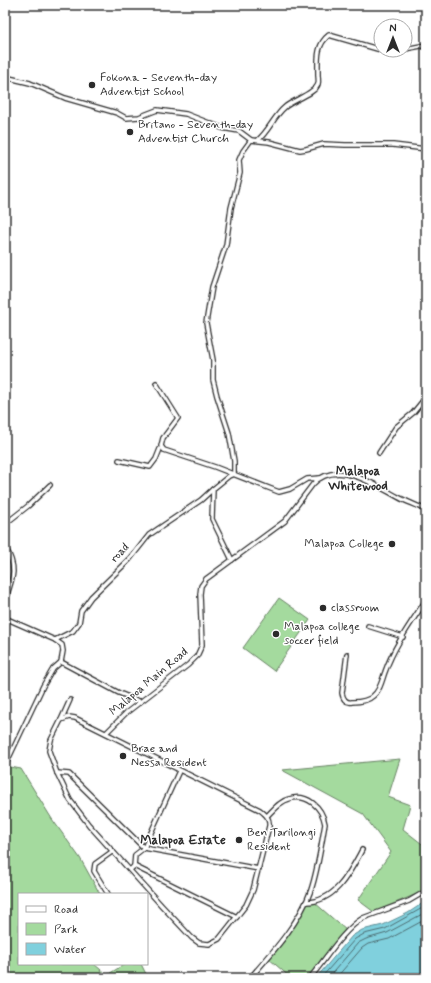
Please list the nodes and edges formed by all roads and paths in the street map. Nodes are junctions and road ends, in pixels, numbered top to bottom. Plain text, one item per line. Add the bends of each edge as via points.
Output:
1 (426, 45) edge
2 (413, 47) edge
3 (373, 48) edge
4 (5, 78) edge
5 (251, 140) junction
6 (258, 140) junction
7 (426, 149) edge
8 (156, 383) dead end
9 (426, 397) edge
10 (160, 449) dead end
11 (380, 453) dead end
12 (119, 460) dead end
13 (234, 474) junction
14 (321, 478) junction
15 (50, 485) dead end
16 (213, 489) junction
17 (426, 510) edge
18 (5, 524) edge
19 (5, 547) edge
20 (232, 560) junction
21 (5, 600) edge
22 (426, 600) edge
23 (5, 618) edge
24 (368, 626) dead end
25 (403, 636) junction
26 (55, 640) junction
27 (347, 654) dead end
28 (61, 662) junction
29 (70, 700) dead end
30 (139, 702) junction
31 (61, 720) junction
32 (106, 733) junction
33 (5, 766) edge
34 (179, 771) junction
35 (56, 772) junction
36 (267, 816) junction
37 (144, 848) junction
38 (362, 850) dead end
39 (113, 851) junction
40 (134, 866) junction
41 (259, 869) junction
42 (130, 870) junction
43 (426, 891) edge
44 (107, 893) edge
45 (306, 902) junction
46 (237, 917) junction
47 (250, 978) edge
48 (310, 978) edge

1 - 2 street
3 - 6 street via 329,36 323,40 318,52 318,86 285,107
4 - 5 street via 30,83 65,98 126,118 139,117 157,110 186,114 222,128 239,131
5 - 6 street
5 - 13 street via 239,160 239,178 231,208 226,245 212,287 206,322 213,360 213,380 229,433
6 - 7 street via 300,150 324,144 392,145
8 - 13 street via 178,418 163,438 161,443 164,450
9 - 11 street via 414,413 396,427
10 - 12 street via 150,467
13 - 14 street via 279,492 290,489 306,479
13 - 16 street, road
14 - 17 street via 334,474 360,477
14 - 20 street, Malapoa Main Road via 313,484 285,521
15 - 18 street
16 - 20 street via 212,519
16 - 26 street, road via 149,535 130,559 91,597 81,611 80,623 73,631
19 - 21 street via 14,569
20 - 30 street, Malapoa Main Road via 206,579 201,586 202,645 197,656
22 - 25 street
23 - 26 street
24 - 25 street
25 - 27 street via 391,656 376,693 367,702 348,702 342,696
26 - 28 street via 62,645
28 - 30 street
28 - 33 street via 53,669 43,686
29 - 31 street
30 - 32 street, Malapoa Main Road
31 - 32 street via 71,717
31 - 35 street via 50,746 50,756
32 - 34 street
34 - 36 street via 260,810
34 - 37 street
35 - 37 street via 68,774
35 - 39 street via 78,811
36 - 41 street via 269,826
36 - 45 street via 279,804 296,798 313,802 322,814 323,833 314,881
37 - 40 street via 135,855
37 - 41 street
38 - 45 street via 335,890 320,900
39 - 42 street
39 - 44 street via 93,867
40 - 42 street
40 - 46 street
41 - 46 street via 249,900
42 - 46 street via 199,943 209,944 219,939
43 - 48 street via 409,901 357,922
45 - 47 street via 284,937

